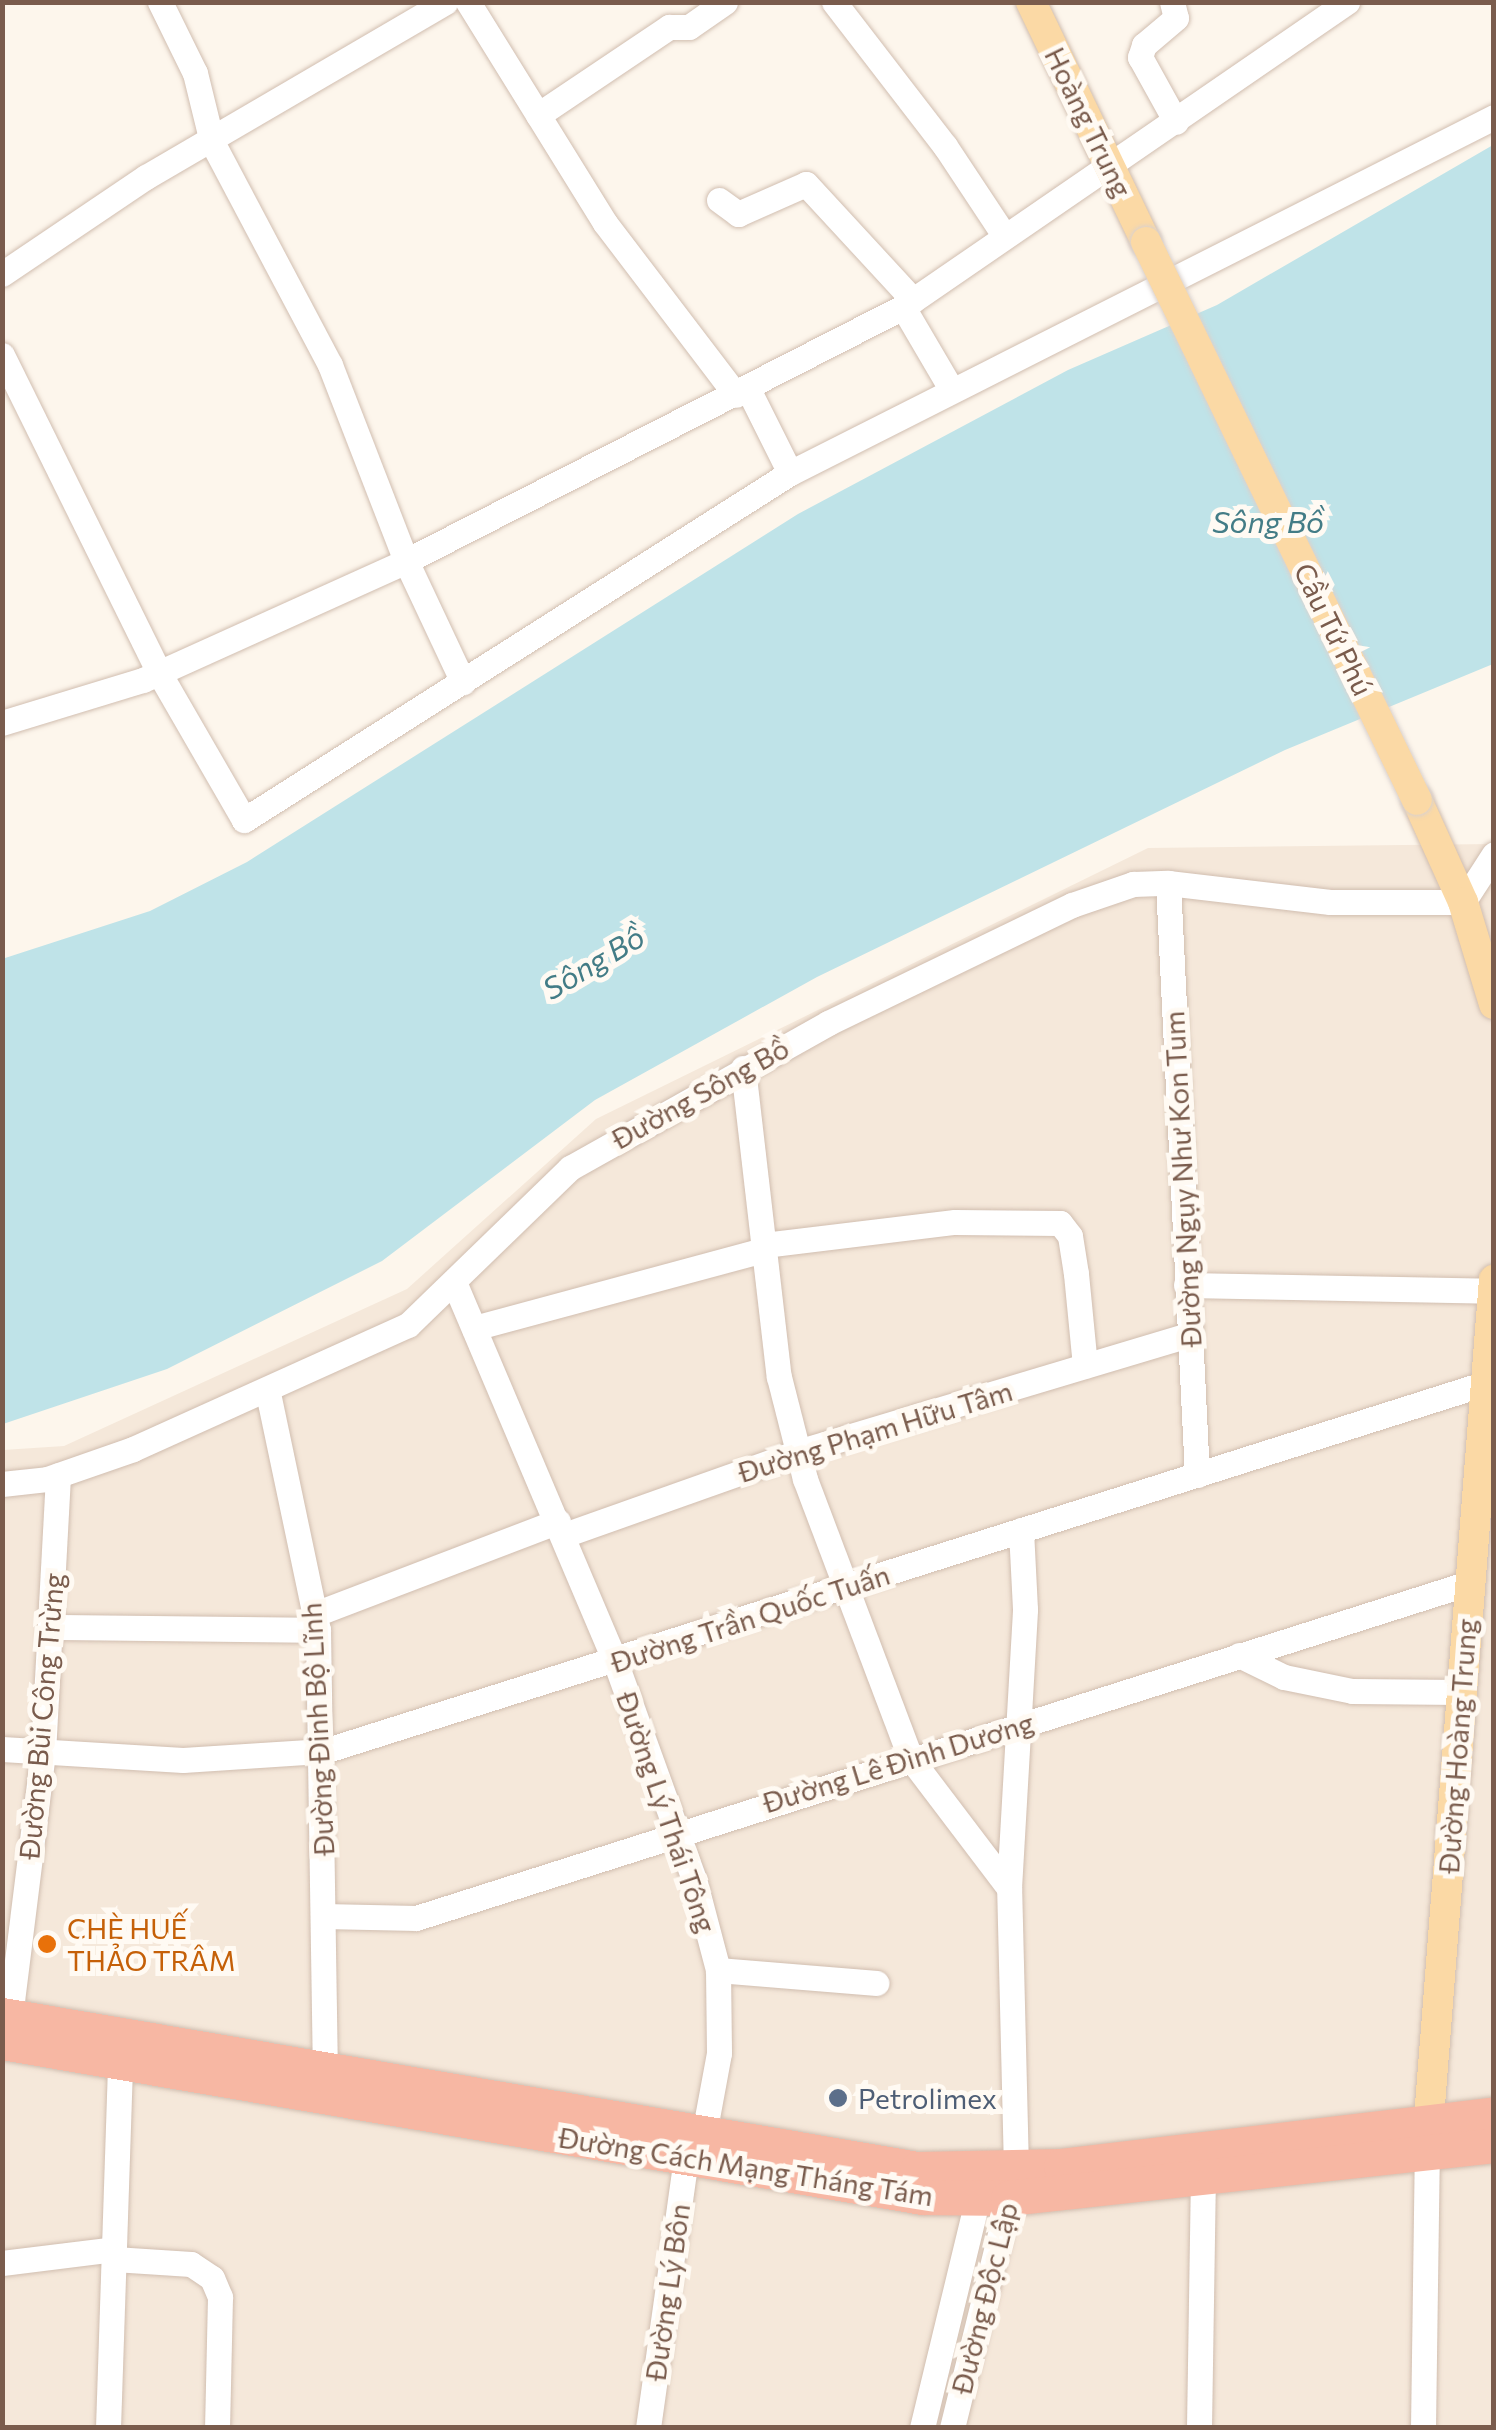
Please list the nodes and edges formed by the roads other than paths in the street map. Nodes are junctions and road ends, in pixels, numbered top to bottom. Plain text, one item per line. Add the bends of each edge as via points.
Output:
1 (160, 2) edge
2 (446, 2) edge
3 (468, 2) edge
4 (725, 2) edge
5 (834, 2) edge
6 (1031, 2) edge
7 (1172, 2) edge
8 (1347, 2) edge
9 (538, 114) junction
10 (1494, 117) edge
11 (1176, 122) junction
12 (212, 142) junction
13 (1110, 166) junction
14 (719, 200) dead end
15 (1004, 235) junction
16 (1146, 242) joint
17 (2, 274) edge
18 (908, 303) junction
19 (2, 354) edge
20 (950, 387) junction
21 (742, 392) junction
22 (790, 473) junction
23 (406, 561) junction
24 (158, 671) junction
25 (463, 682) junction
26 (2, 723) edge
27 (1494, 854) edge
28 (1168, 883) junction
29 (1463, 902) junction
30 (1494, 1004) edge
31 (743, 1068) junction
32 (764, 1247) junction
33 (1494, 1280) edge
34 (454, 1282) junction
35 (1186, 1285) junction
36 (1492, 1291) edge
37 (474, 1328) junction
38 (1189, 1335) junction
39 (1085, 1366) junction
40 (1483, 1384) junction
41 (268, 1393) junction
42 (798, 1452) junction
43 (58, 1475) junction
44 (1197, 1475) junction
45 (2, 1484) edge
46 (561, 1528) junction
47 (1021, 1530) junction
48 (1468, 1583) junction
49 (841, 1588) junction
50 (317, 1622) junction
51 (50, 1627) junction
52 (1239, 1656) junction
53 (615, 1661) junction
54 (1461, 1692) junction
55 (1019, 1724) junction
56 (2, 1748) edge
57 (324, 1751) junction
58 (43, 1753) junction
59 (911, 1759) junction
60 (678, 1830) junction
61 (1009, 1888) junction
62 (324, 1916) junction
63 (718, 1970) junction
64 (876, 1984) dead end
65 (5, 2025) edge
66 (120, 2062) junction
67 (325, 2070) junction
68 (1494, 2114) edge
69 (1427, 2137) junction
70 (695, 2145) junction
71 (1494, 2145) edge
72 (1202, 2179) junction
73 (996, 2185) junction
74 (114, 2254) junction
75 (2, 2263) edge
76 (108, 2428) edge
77 (217, 2428) edge
78 (648, 2428) edge
79 (922, 2428) edge
80 (952, 2428) edge
81 (1198, 2428) edge
82 (1422, 2428) edge

1 - 12 street via 195,73
2 - 12 street
3 - 9 street
4 - 9 street via 689,26 668,27
5 - 15 street via 946,146
6 - 13 main road, Hoàng Trung
7 - 11 street via 1176,18 1144,45 1140,57
8 - 11 street
9 - 21 street via 605,223
10 - 20 street
11 - 13 street
12 - 17 street via 146,177
12 - 23 street via 322,348
13 - 15 street
13 - 16 main road, Hoàng Trung
14 - 18 street via 738,214 806,184
15 - 18 street
16 - 29 main road, Cầu Tứ Phú, bridge
18 - 20 street
18 - 21 street
19 - 24 street
20 - 22 street
21 - 22 street
21 - 23 street
22 - 25 street
23 - 24 street
23 - 25 street
24 - 25 street via 244,820
24 - 26 street
27 - 29 street
28 - 29 street, Đường Sông Bồ via 1330,902
28 - 31 street, Đường Sông Bồ via 1133,884 1072,904
28 - 35 street, Đường Ngụy Như Kon Tum
29 - 30 main road
31 - 32 street
31 - 34 street, Đường Sông Bồ via 570,1168
32 - 37 street
32 - 39 street via 955,1222 1060,1224 1070,1236
32 - 42 street via 780,1377
33 - 36 main road, Đường Hoàng Trung
34 - 37 street, Đường Lý Thái Tông
34 - 41 street, Đường Sông Bồ via 408,1325
35 - 36 street
35 - 38 street, Đường Ngụy Như Kon Tum
36 - 40 main road, Đường Hoàng Trung
37 - 46 street, Đường Lý Thái Tông
38 - 39 street, Đường Phạm Hữu Tâm
38 - 44 street, Đường Ngụy Như Kon Tum
39 - 42 street, Đường Phạm Hữu Tâm
40 - 44 street, Đường Trần Quốc Tuấn
40 - 48 main road, Đường Hoàng Trung
41 - 43 street, Đường Sông Bồ
41 - 50 street, Đường Đinh Bộ Lĩnh
42 - 46 street, Đường Phạm Hữu Tâm
42 - 49 street
43 - 45 street, Đường Sông Bồ
43 - 51 street, Đường Bùi Công Trừng
44 - 47 street, Đường Trần Quốc Tuấn
46 - 50 street, Đường Phạm Hữu Tâm
46 - 53 street, Đường Lý Thái Tông
47 - 49 street, Đường Trần Quốc Tuấn
47 - 55 street
48 - 52 street, Đường Lê Đình Dương
48 - 54 main road, Đường Hoàng Trung
49 - 53 street, Đường Trần Quốc Tuấn
49 - 59 street
50 - 51 street
50 - 57 street, Đường Đinh Bộ Lĩnh
51 - 58 street, Đường Bùi Công Trừng
52 - 54 street via 1284,1677 1352,1691
52 - 55 street, Đường Lê Đình Dương
53 - 57 street, Đường Trần Quốc Tuấn
53 - 60 street, Đường Lý Thái Tông
54 - 69 main road, Đường Hoàng Trung
55 - 59 street, Đường Lê Đình Dương
55 - 61 street
56 - 58 street, Đường Trần Quốc Tuấn
57 - 58 street, Đường Trần Quốc Tuấn via 183,1760
57 - 62 street, Đường Đinh Bộ Lĩnh
58 - 65 street, Đường Bùi Công Trừng
59 - 60 street, Đường Lê Đình Dương
59 - 61 street
60 - 62 street, Đường Lê Đình Dương via 416,1918
60 - 63 street, Đường Lý Thái Tông
61 - 73 street
62 - 67 street, Đường Đinh Bộ Lĩnh
63 - 64 street
63 - 70 street, Đường Lý Thái Tông via 719,2053
65 - 66 highway, Đường Cách Mạng Tháng Tám
65 - 67 highway, Đường Cách Mạng Tháng Tám
66 - 70 highway, Đường Cách Mạng Tháng Tám
66 - 74 street
67 - 70 highway, Đường Cách Mạng Tháng Tám
68 - 69 highway, Đường Cách Mạng Tháng Tám
69 - 71 highway, Đường Cách Mạng Tháng Tám
69 - 72 highway, Đường Cách Mạng Tháng Tám
69 - 73 highway, Đường Cách Mạng Tháng Tám
69 - 82 street
70 - 73 highway, Đường Cách Mạng Tháng Tám via 875,2192
70 - 78 street, Đường Lý Bôn
72 - 73 highway, Đường Cách Mạng Tháng Tám
72 - 81 street
73 - 79 street, Đường Độc Lập
73 - 80 street, Đường Độc Lập
74 - 75 street
74 - 76 street
74 - 77 street via 191,2264 212,2278 220,2297

